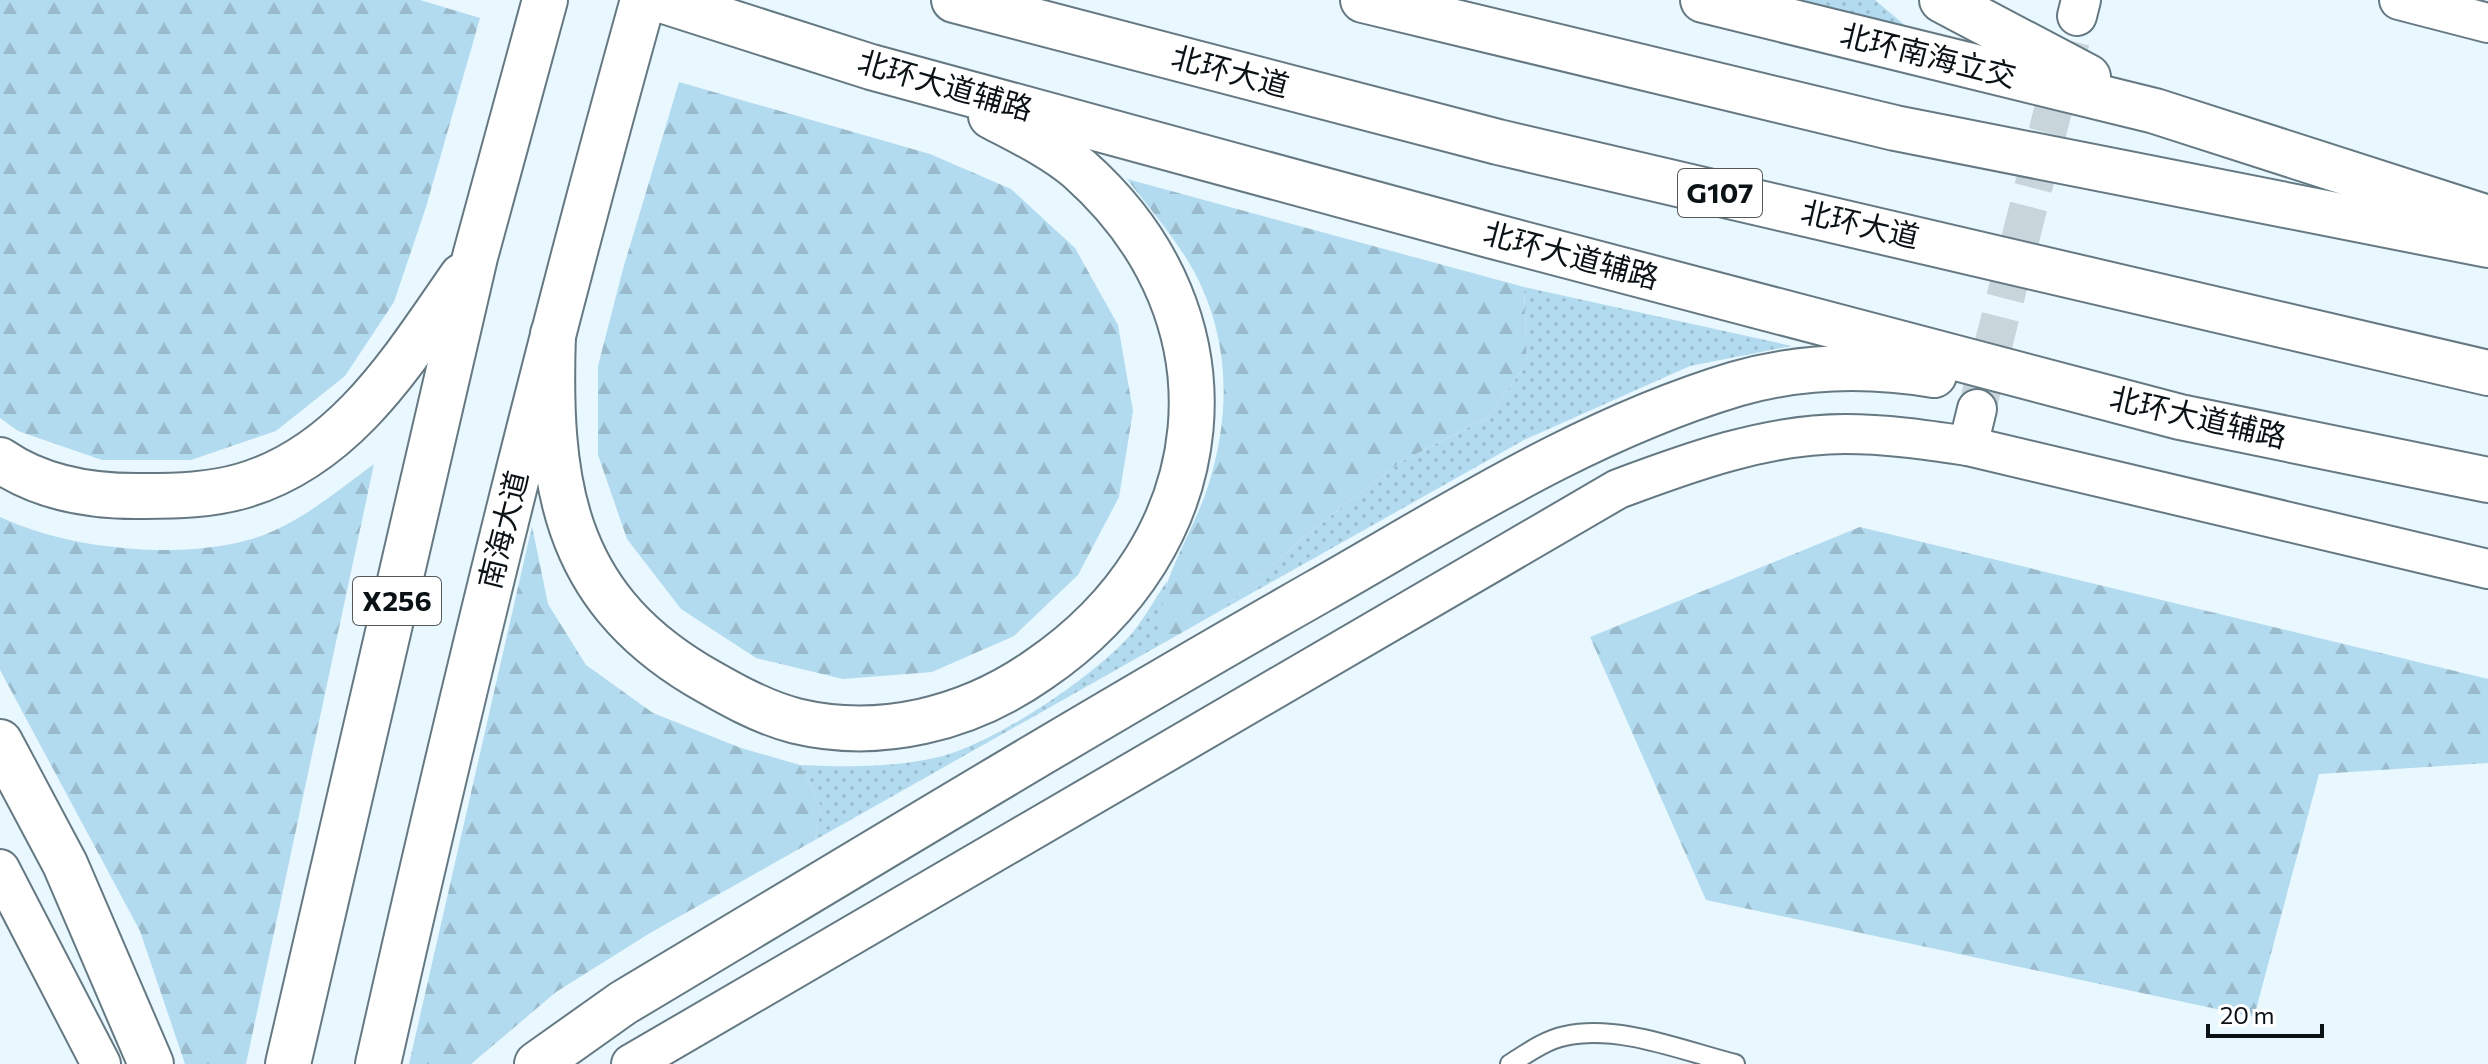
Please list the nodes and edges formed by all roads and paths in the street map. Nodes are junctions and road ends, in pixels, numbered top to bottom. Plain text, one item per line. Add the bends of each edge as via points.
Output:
1 (545, 0) edge
2 (643, 0) edge
3 (661, 0) edge
4 (954, 0) edge
5 (1363, 0) edge
6 (1703, 0) edge
7 (1942, 0) edge
8 (2399, 0) edge
9 (2488, 23) edge
10 (871, 67) junction
11 (2155, 111) junction
12 (2488, 218) edge
13 (2488, 245) edge
14 (475, 257) junction
15 (553, 334) junction
16 (2488, 373) edge
17 (1977, 409) tunnel mouth
18 (2180, 417) junction
19 (1968, 446) junction
20 (0, 460) edge
21 (2488, 480) edge
22 (2488, 569) edge
23 (0, 742) edge
24 (0, 869) edge
25 (101, 1064) edge
26 (151, 1064) edge
27 (288, 1064) edge
28 (378, 1064) edge
29 (537, 1064) edge
30 (631, 1064) edge
31 (1510, 1064) edge
32 (1735, 1064) edge

1 - 14 main road, X256
2 - 15 main road, 南海大道 / X256
3 - 10 main road, 北环大道辅路
4 - 16 main road, 北环大道 / G107 via 1498,142
5 - 13 main road via 1895,128
6 - 11 main road, 北环南海立交
7 - 11 main road
8 - 9 street
10 - 15 main road via 965,103 1076,166 1116,205 1175,300 1190,356 1194,409 1187,464 1145,563 1066,652 1012,688 959,712 904,727 851,729 795,721 734,697 680,665 634,627 598,583 575,539 553,455
10 - 18 main road, 北环大道辅路
11 - 12 main road
14 - 20 main road via 386,385 349,422 289,466 243,486 186,496 122,497 64,489
14 - 27 main road, X256
15 - 28 main road, 南海大道 / X256 via 438,796
17 - 19 street
18 - 21 main road, 北环大道辅路
18 - 29 main road via 1878,368 1816,367 1740,383 1657,410 1570,449 1181,670 623,1003
19 - 22 street
19 - 30 street via 1842,434 1768,443 1692,461 1618,489
23 - 26 main road via 65,864
24 - 25 street
31 - 32 lane via 1563,1036 1612,1034

